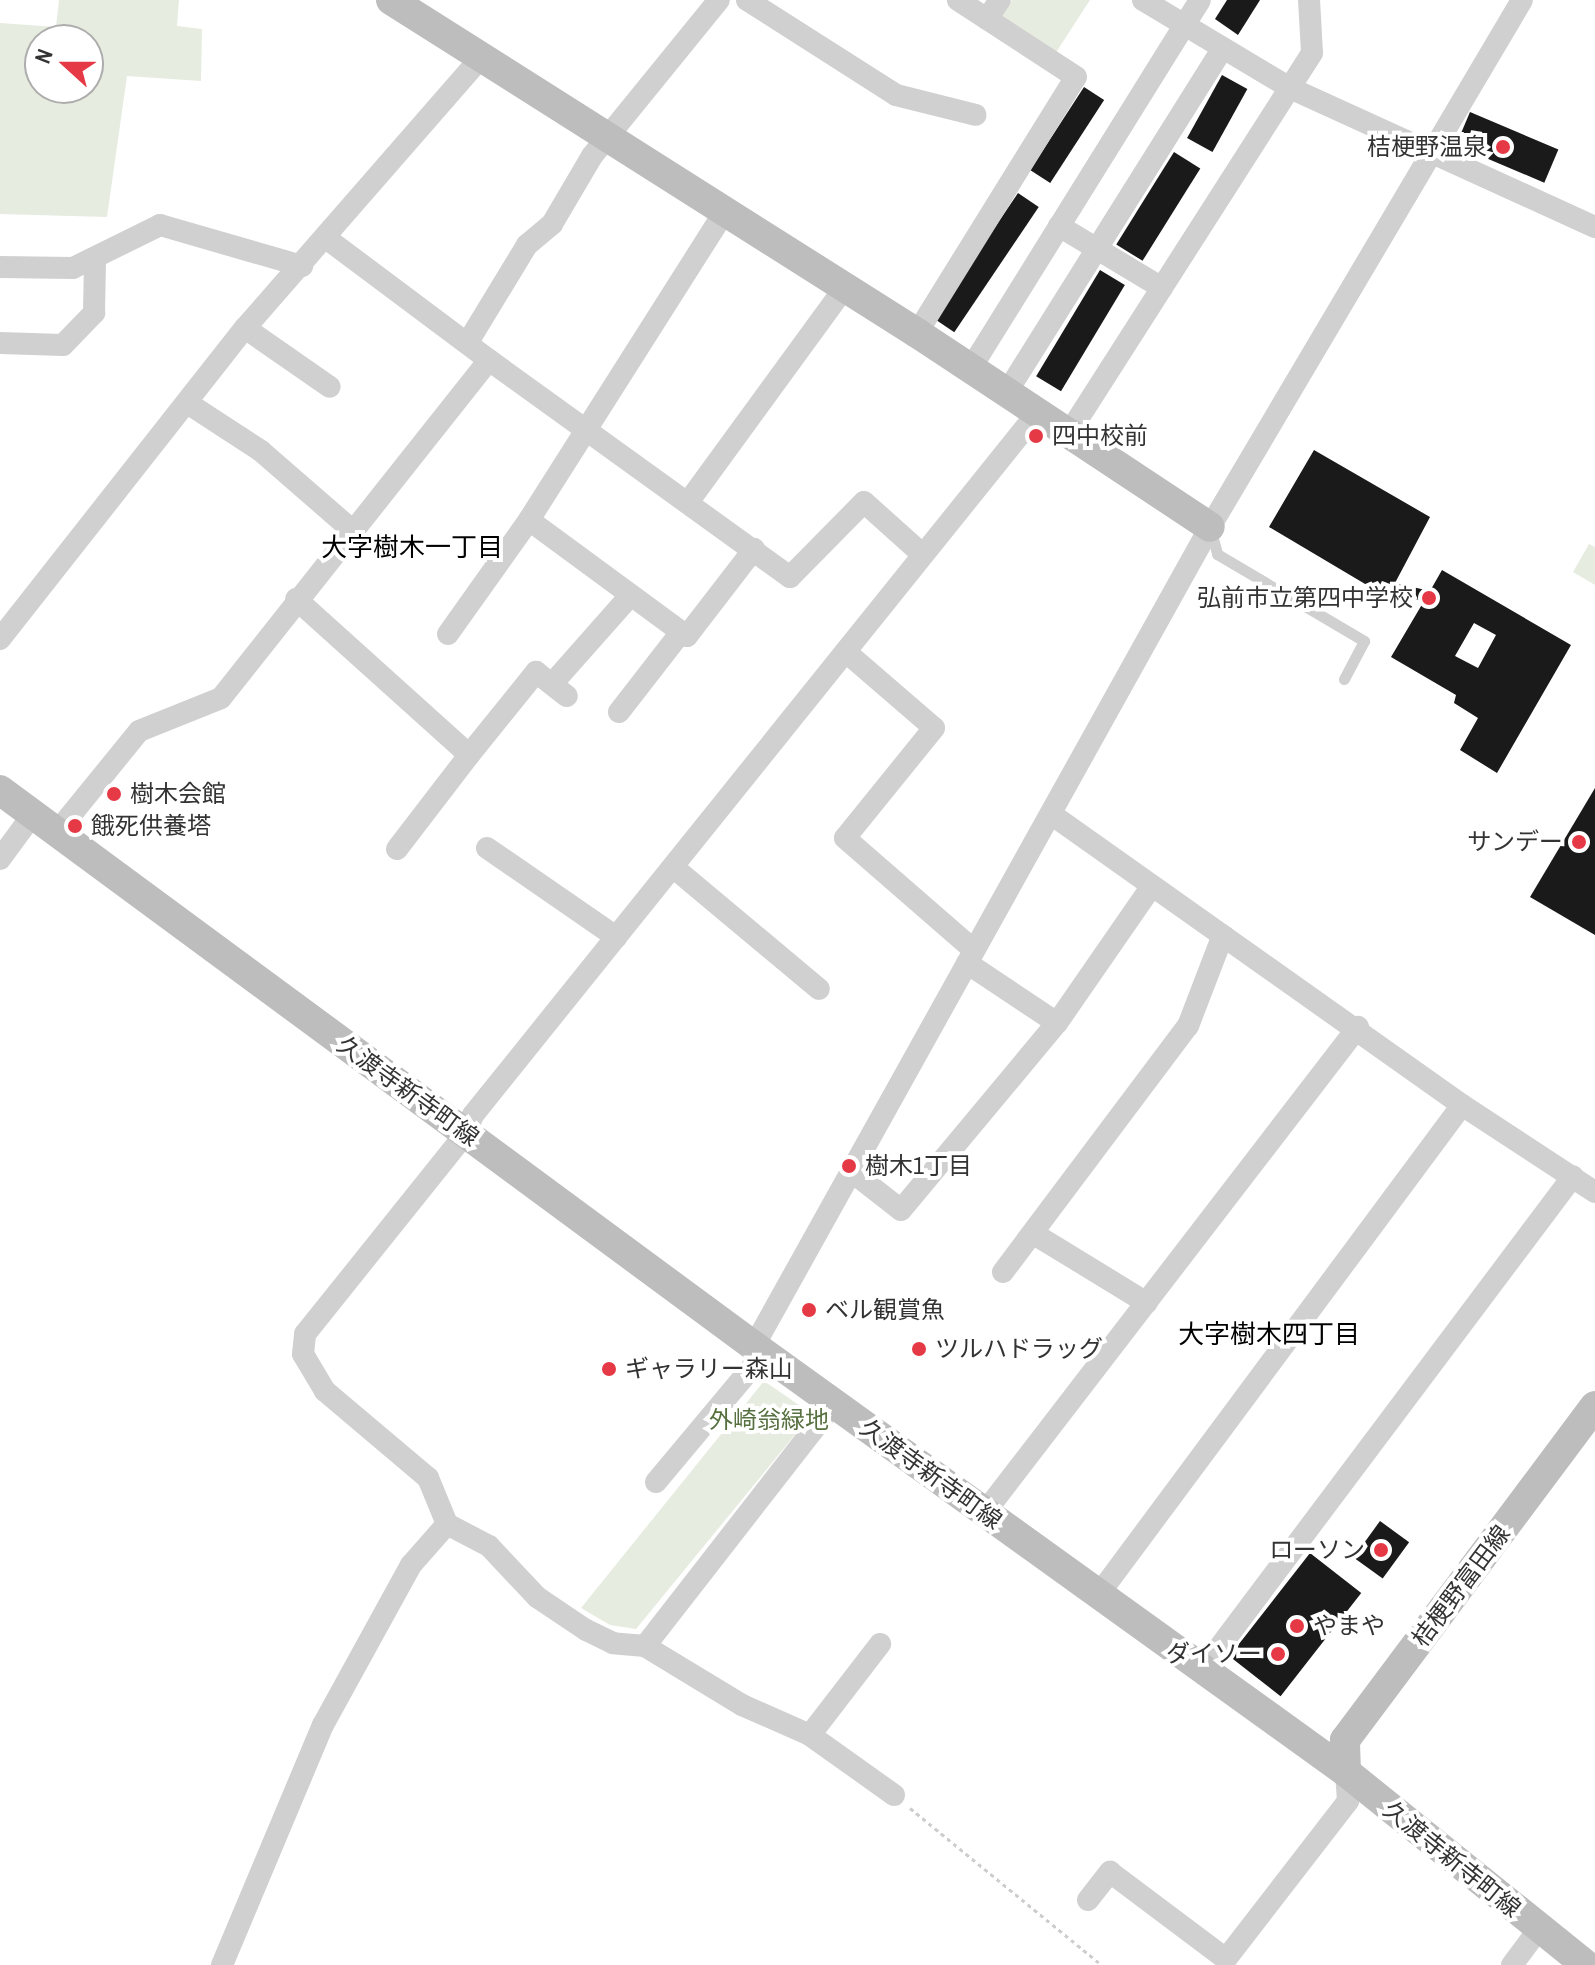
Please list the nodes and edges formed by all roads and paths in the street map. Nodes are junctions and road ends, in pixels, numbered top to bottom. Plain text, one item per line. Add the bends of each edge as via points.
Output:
1 (391, 0) edge
2 (719, 0) edge
3 (747, 0) edge
4 (958, 0) edge
5 (1000, 0) edge
6 (1143, 0) edge
7 (1200, 0) edge
8 (1309, 0) edge
9 (1522, 0) edge
10 (987, 19) junction
11 (1184, 25) junction
12 (1223, 48) junction
13 (481, 57) junction
14 (1290, 88) junction
15 (976, 115) dead end
16 (608, 137) junction
17 (1433, 151) junction
18 (725, 211) junction
19 (1059, 226) junction
20 (1595, 227) edge
21 (326, 238) junction
22 (1097, 249) junction
23 (95, 259) junction
24 (302, 266) junction
25 (0, 267) edge
26 (845, 287) junction
27 (1162, 288) junction
28 (245, 328) junction
29 (917, 333) junction
30 (468, 342) junction
31 (0, 343) edge
32 (489, 360) junction
33 (971, 368) junction
34 (330, 387) dead end
35 (1007, 392) junction
36 (189, 404) junction
37 (1038, 412) junction
38 (585, 433) junction
39 (1069, 433) junction
40 (689, 501) junction
41 (529, 520) junction
42 (1210, 527) junction
43 (352, 530) junction
44 (754, 549) junction
45 (923, 555) junction
46 (629, 597) junction
47 (296, 599) junction
48 (681, 632) junction
49 (448, 634) dead end
50 (0, 639) edge
51 (846, 652) junction
52 (1344, 679) dead end
53 (619, 712) dead end
54 (469, 755) junction
55 (0, 790) edge
56 (33, 814) junction
57 (1051, 814) junction
58 (57, 832) junction
59 (487, 848) dead end
60 (397, 849) dead end
61 (0, 859) edge
62 (673, 867) junction
63 (1151, 887) junction
64 (1223, 935) junction
65 (616, 937) junction
66 (971, 957) junction
67 (819, 989) dead end
68 (1057, 1023) junction
69 (1358, 1027) junction
70 (1462, 1105) junction
71 (466, 1133) junction
72 (851, 1171) junction
73 (1573, 1176) junction
74 (1595, 1192) edge
75 (1034, 1234) junction
76 (1003, 1272) dead end
77 (1147, 1303) junction
78 (759, 1349) junction
79 (834, 1403) junction
80 (1595, 1406) edge
81 (656, 1482) dead end
82 (985, 1512) junction
83 (447, 1524) junction
84 (1099, 1594) junction
85 (880, 1644) dead end
86 (645, 1646) junction
87 (1203, 1669) junction
88 (810, 1735) junction
89 (1346, 1772) junction
90 (894, 1795) joint
91 (1088, 1900) dead end
92 (1538, 1930) junction
93 (222, 1965) edge
94 (1102, 1965) edge
95 (1512, 1965) edge
96 (1586, 1965) edge

1 - 13 main road
2 - 16 street
3 - 15 street via 896,95
4 - 10 street
5 - 10 street
6 - 11 street
7 - 11 street
8 - 14 street via 1312,53
9 - 17 street
10 - 29 street via 1076,77
11 - 12 street
11 - 19 street
12 - 14 street
12 - 22 street
13 - 16 main road
13 - 21 street
14 - 17 street
14 - 27 street
16 - 18 main road
16 - 30 street via 552,224 527,245
17 - 20 street
17 - 42 street
18 - 26 main road
18 - 38 street
19 - 22 street
19 - 33 street
21 - 24 street
21 - 30 street
22 - 27 street
22 - 35 street
23 - 24 street via 160,225
23 - 25 street via 73,268
23 - 31 street via 94,313 63,345
24 - 28 street
26 - 29 main road
26 - 40 street
27 - 39 street
28 - 34 street
28 - 36 street
29 - 33 main road
30 - 32 street
32 - 38 street
32 - 43 street
33 - 35 main road
35 - 37 main road
36 - 43 street via 261,451
36 - 50 street
37 - 39 main road
37 - 45 street
38 - 40 street
38 - 41 street
39 - 42 main road
40 - 44 street
41 - 46 street
41 - 49 street
42 - 52 lane via 1217,554 1364,641
42 - 57 street
43 - 47 street
44 - 45 street via 790,577 864,502
44 - 48 street via 687,636
45 - 51 street
46 - 48 street
46 - 54 street via 559,690 536,672
47 - 54 street
47 - 58 street via 221,698 139,731
48 - 53 street
51 - 62 street
51 - 66 street via 934,728 845,838
54 - 60 street
55 - 56 main road, 久渡寺新寺町線
56 - 58 main road, 久渡寺新寺町線
56 - 61 street
57 - 63 street
57 - 66 street
58 - 71 main road, 久渡寺新寺町線
59 - 65 street
62 - 65 street
62 - 67 street
63 - 64 street
63 - 68 street
64 - 69 street
64 - 75 street via 1188,1026
65 - 71 street via 473,1115
66 - 68 street
66 - 72 street
68 - 72 street via 901,1210
69 - 70 street
69 - 77 street
70 - 73 street
70 - 84 street
71 - 78 main road, 久渡寺新寺町線
71 - 83 street via 305,1334 303,1354 325,1391 428,1478
72 - 78 street
73 - 74 street
73 - 87 street
75 - 76 street
75 - 77 street
77 - 82 street
78 - 79 main road, 久渡寺新寺町線
78 - 81 street
79 - 82 main road, 久渡寺新寺町線
79 - 86 street
80 - 89 main road, 桔梗野富田線 via 1345,1740
82 - 84 main road, 久渡寺新寺町線
83 - 86 street via 489,1546 537,1597 586,1630 613,1643
83 - 93 street via 411,1565 323,1725
84 - 87 main road, 久渡寺新寺町線
85 - 88 street
86 - 88 street via 742,1705
87 - 89 main road, 久渡寺新寺町線
88 - 90 street
89 - 91 street via 1348,1801 1226,1959 1110,1872
89 - 92 main road, 久渡寺新寺町線
90 - 94 path
92 - 95 street
92 - 96 main road, 久渡寺新寺町線

